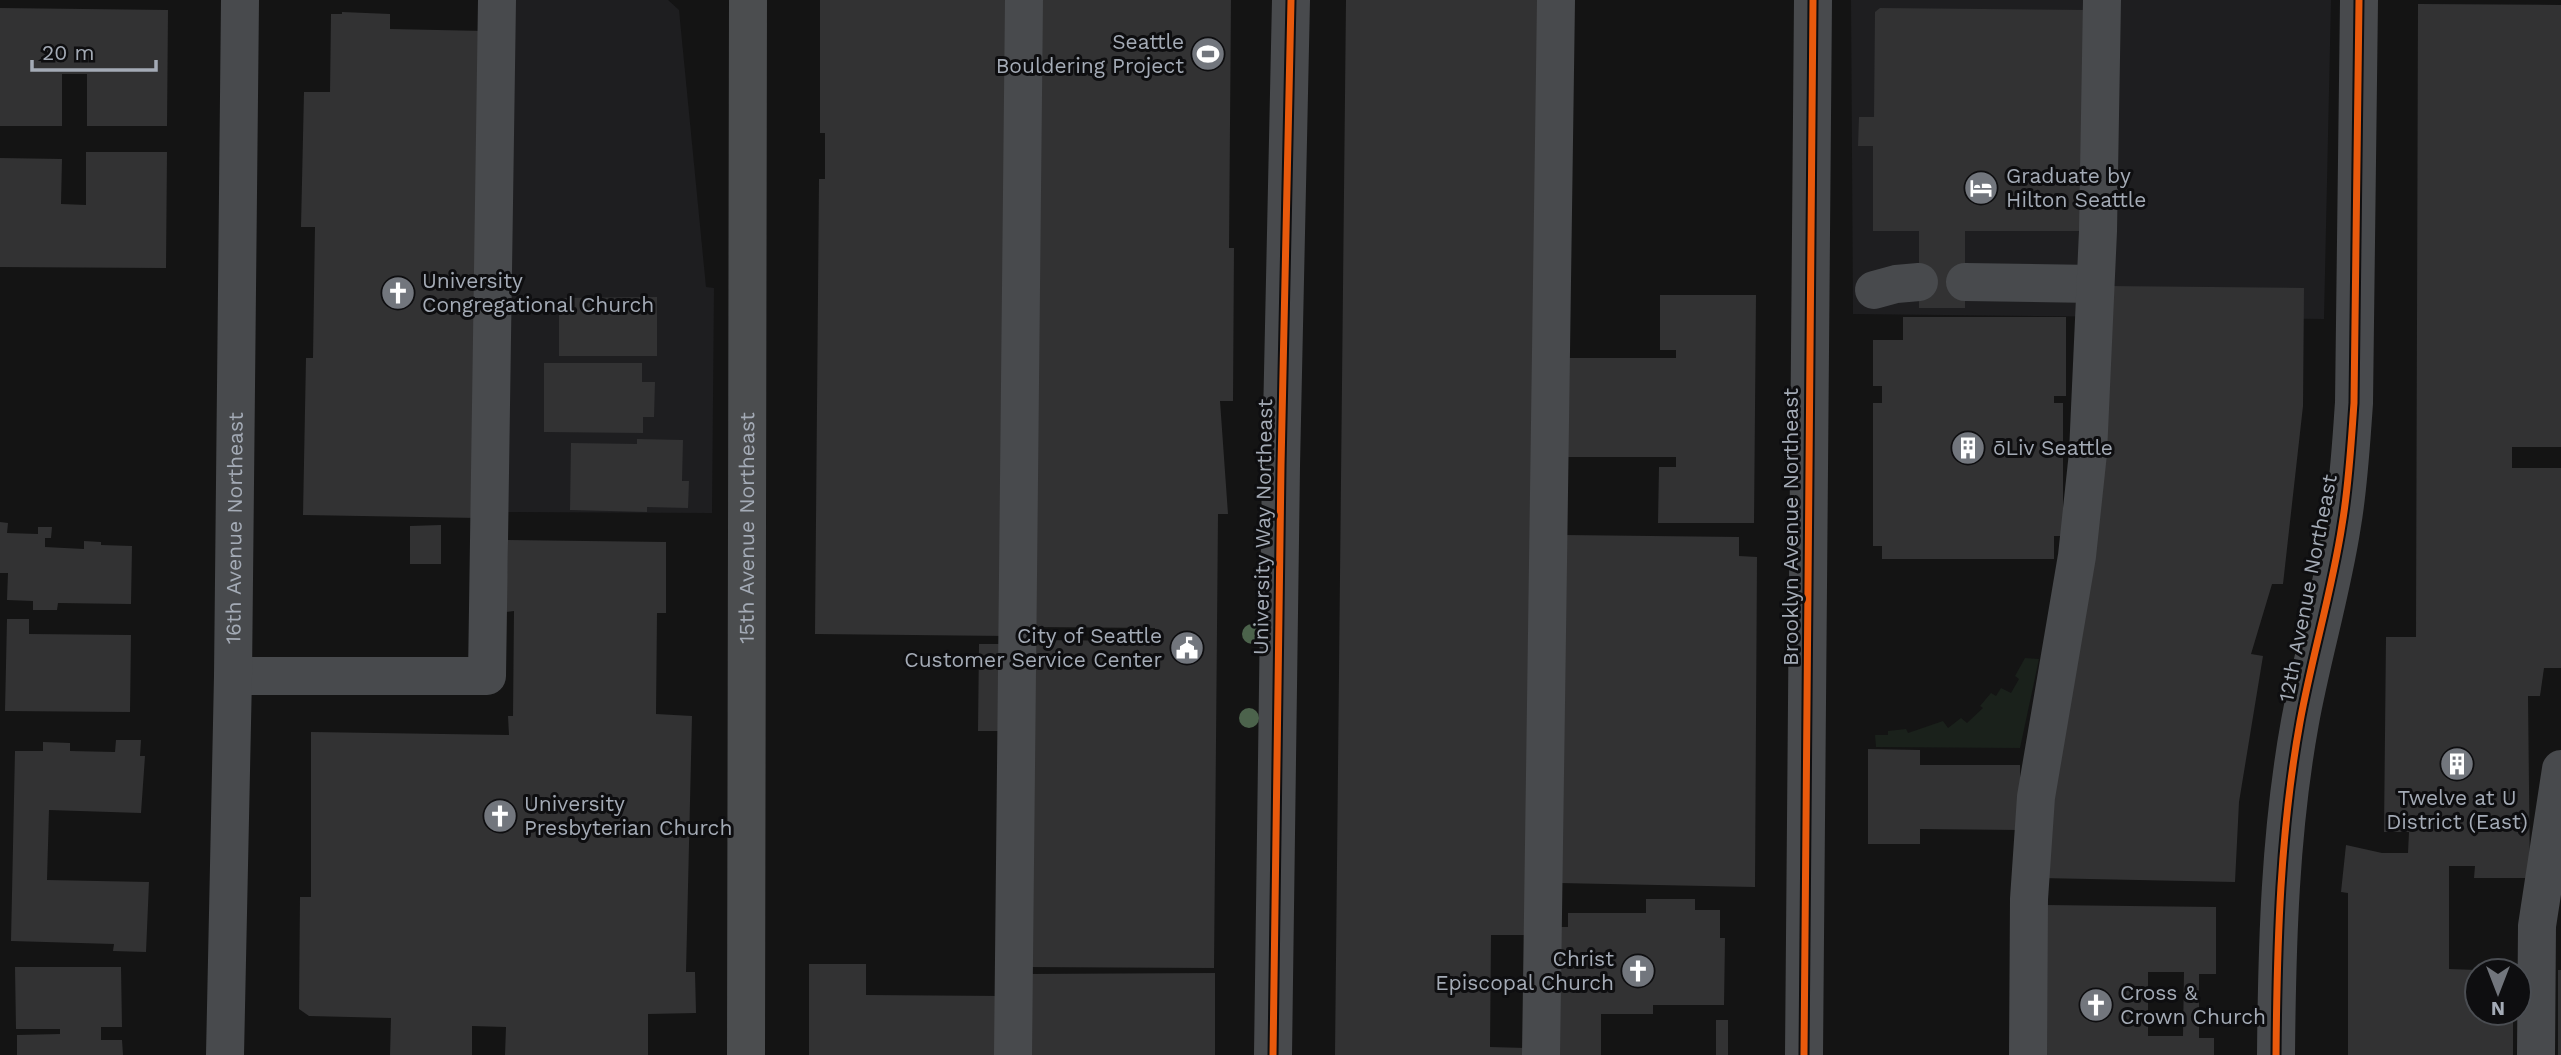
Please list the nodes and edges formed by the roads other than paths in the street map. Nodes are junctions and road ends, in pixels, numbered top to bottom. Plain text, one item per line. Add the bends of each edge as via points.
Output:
1 (240, 0) edge
2 (497, 0) edge
3 (748, 0) edge
4 (1024, 0) edge
5 (1292, 0) edge
6 (1556, 0) edge
7 (1813, 0) edge
8 (2102, 0) edge
9 (2359, 0) edge
10 (1919, 282) dead end
11 (1965, 282) dead end
12 (2095, 284) junction
13 (1874, 290) dead end
14 (233, 676) junction
15 (2561, 769) edge
16 (2549, 926) edge
17 (225, 1055) edge
18 (746, 1055) edge
19 (1013, 1055) edge
20 (1273, 1055) edge
21 (1541, 1055) edge
22 (1804, 1055) edge
23 (2028, 1055) edge
24 (2276, 1055) edge
25 (2536, 1055) edge

1 - 14 street, 16th Avenue Northeast
2 - 14 street via 487,676
3 - 18 main road, 15th Avenue Northeast
4 - 19 street
5 - 20 street, University Way Northeast
6 - 21 street
7 - 22 street, Brooklyn Avenue Northeast
8 - 12 street
9 - 24 street, 12th Avenue Northeast via 2350,464 2288,803 2280,884
10 - 13 street
11 - 12 street
12 - 23 street via 2084,505 2036,797 2029,899
14 - 17 street, 16th Avenue Northeast
15 - 16 street
16 - 25 street

